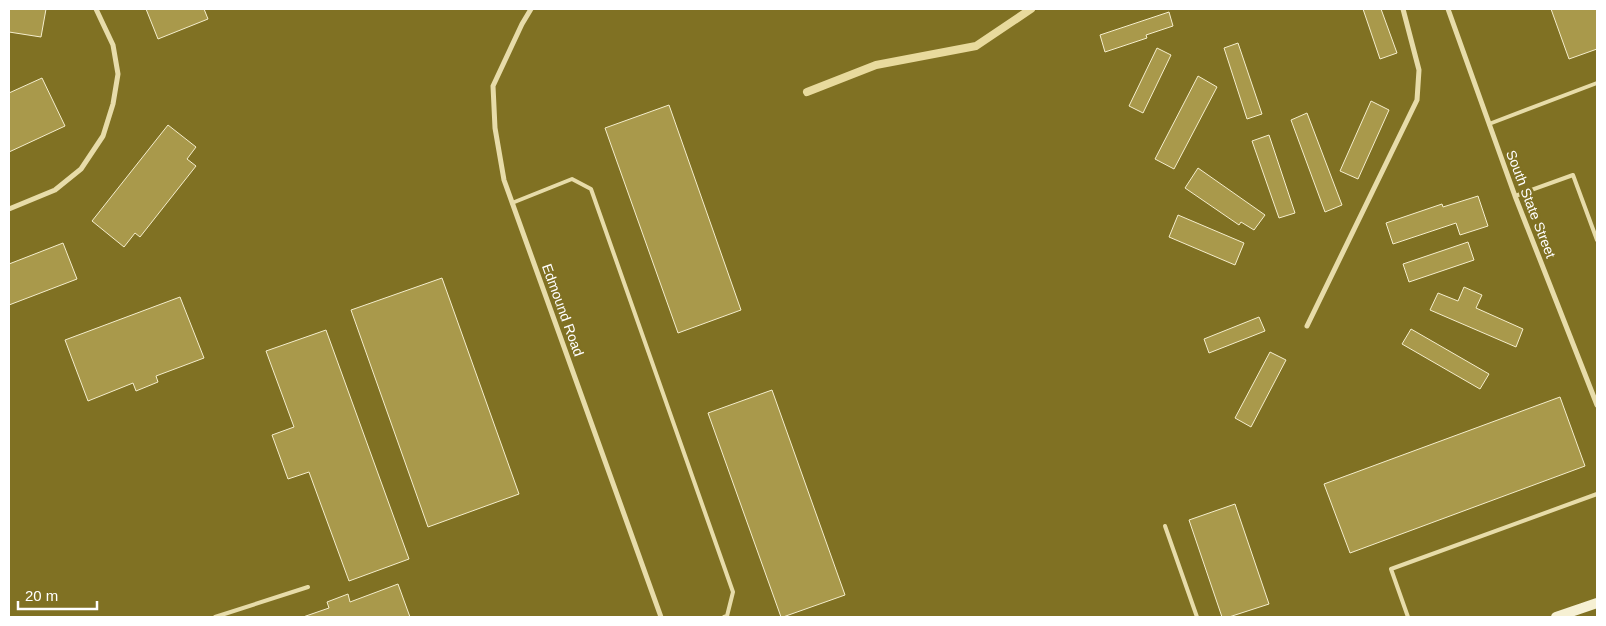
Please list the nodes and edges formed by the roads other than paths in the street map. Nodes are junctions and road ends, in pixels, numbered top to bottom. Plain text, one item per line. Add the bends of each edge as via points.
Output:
1 (96, 9) edge
2 (531, 9) edge
3 (1403, 9) edge
4 (1448, 9) edge
5 (1597, 84) edge
6 (1489, 124) junction
7 (1515, 196) junction
8 (512, 203) junction
9 (9, 209) edge
10 (1597, 240) edge
11 (1307, 326) dead end
12 (1595, 394) edge
13 (1597, 405) edge
14 (1597, 494) edge
15 (1165, 526) dead end
16 (308, 587) dead end
17 (1597, 603) edge
18 (215, 617) edge
19 (661, 617) edge
20 (724, 617) edge
21 (1197, 617) edge
22 (1408, 617) edge
23 (1556, 617) edge

1 - 9 street via 113,45 118,74 113,104 102,136 81,168 55,190
2 - 8 street, Edmound Road via 493,86 495,128 504,180
3 - 11 street via 1419,70 1417,100
4 - 6 street, South State Street
5 - 6 lane
6 - 7 street, South State Street
7 - 10 lane via 1573,175
7 - 12 street, South State Street
8 - 19 street, Edmound Road
8 - 20 lane via 572,180 591,189 733,592
12 - 13 street, South State Street
14 - 22 lane via 1391,569
15 - 21 lane
16 - 18 lane
17 - 23 main road

